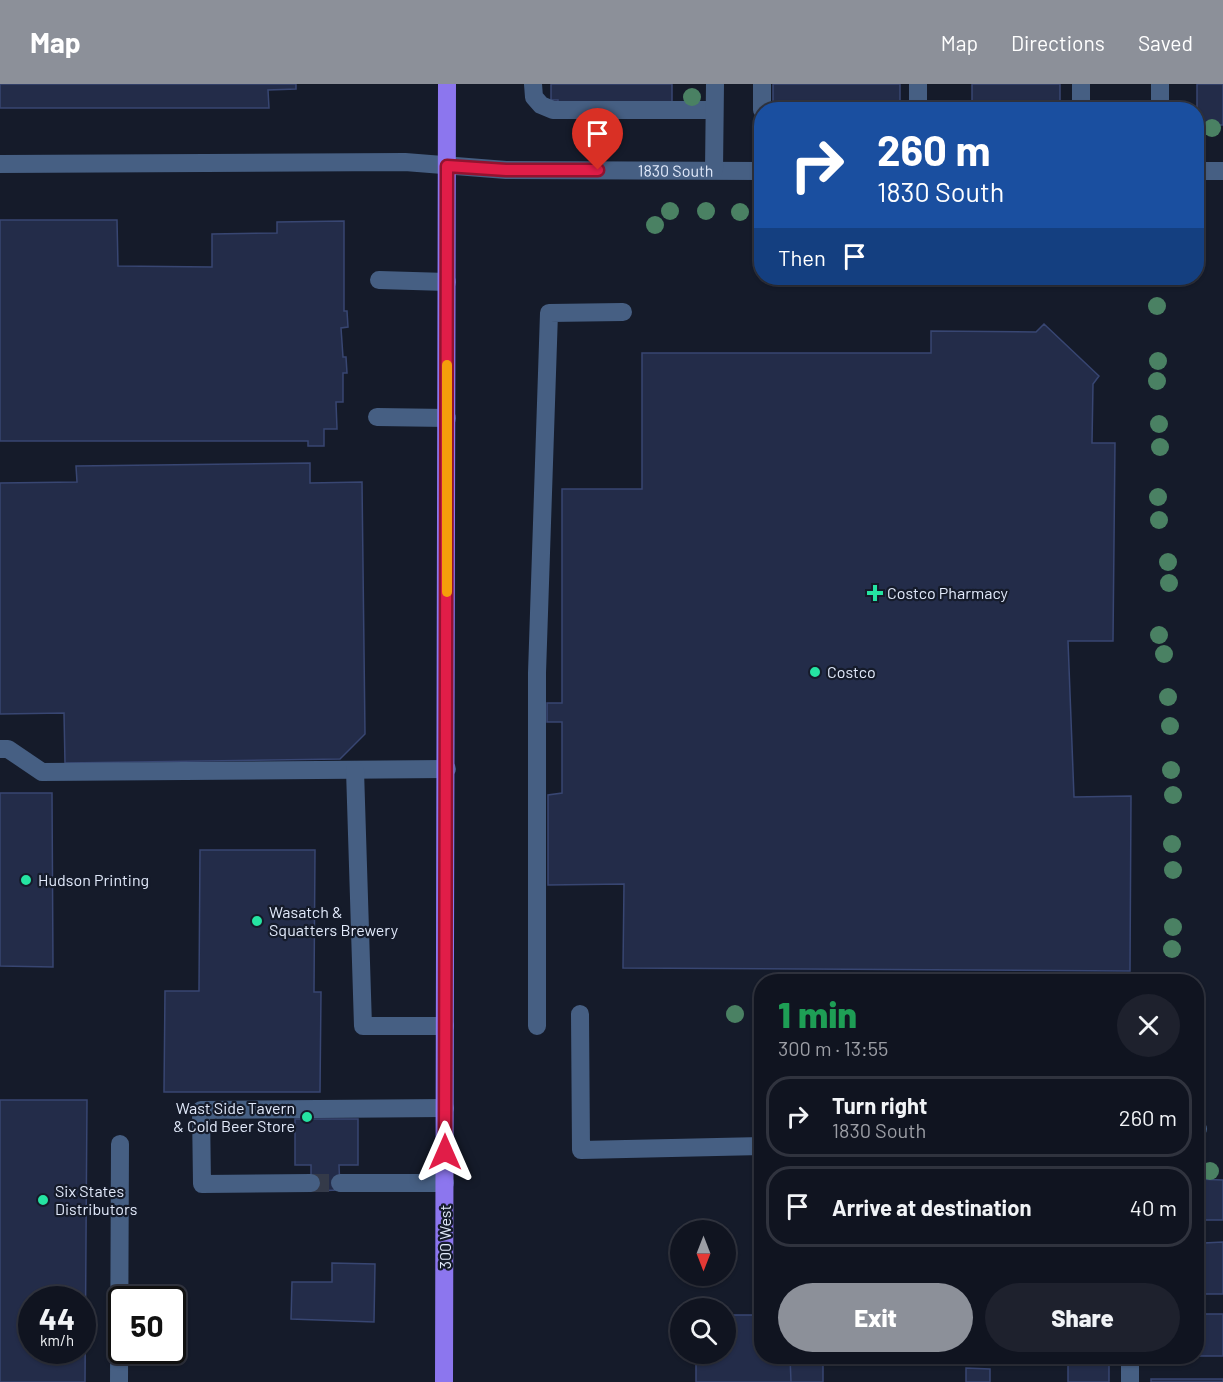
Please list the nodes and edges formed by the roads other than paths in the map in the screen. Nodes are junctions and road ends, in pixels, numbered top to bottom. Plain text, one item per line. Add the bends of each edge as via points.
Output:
1 (447, 84) edge
2 (533, 84) edge
3 (714, 84) edge
4 (762, 84) edge
5 (918, 84) edge
6 (1081, 84) edge
7 (1161, 84) edge
8 (762, 102) edge
9 (918, 102) edge
10 (1081, 102) edge
11 (1161, 102) edge
12 (714, 110) junction
13 (0, 164) edge
14 (447, 166) junction
15 (714, 170) junction
16 (754, 171) edge
17 (1204, 171) edge
18 (1223, 171) edge
19 (379, 280) dead end
20 (447, 282) junction
21 (622, 312) dead end
22 (377, 417) dead end
23 (447, 417) junction
24 (0, 749) edge
25 (447, 769) junction
26 (355, 770) junction
27 (580, 1014) dead end
28 (446, 1026) junction
29 (537, 1026) dead end
30 (445, 1108) junction
31 (120, 1144) dead end
32 (754, 1146) edge
33 (311, 1183) tunnel mouth
34 (339, 1183) tunnel mouth
35 (445, 1183) junction
36 (1130, 1364) edge
37 (119, 1382) edge
38 (444, 1382) edge
39 (1130, 1382) edge

1 - 14 main road, 300 West
2 - 12 street via 534,97 553,110
3 - 12 street
4 - 8 street
5 - 9 street
6 - 10 street
7 - 11 street
12 - 15 street
13 - 14 street, 1830 South via 405,162
14 - 15 street, 1830 South via 506,170
14 - 20 main road, 300 West
15 - 16 street, 1830 South
17 - 18 street
19 - 20 street
20 - 23 main road, 300 West
21 - 29 street via 549,313 537,673
22 - 23 street
23 - 25 main road, 300 West
24 - 26 street via 8,749 42,771
25 - 26 street
25 - 28 main road, 300 West
26 - 28 street via 363,1026
27 - 32 street via 581,1150
28 - 30 main road, 300 West
30 - 33 street via 201,1110 202,1184
30 - 35 main road, 300 West
31 - 37 street
34 - 35 street
35 - 38 main road, 300 West
36 - 39 street

